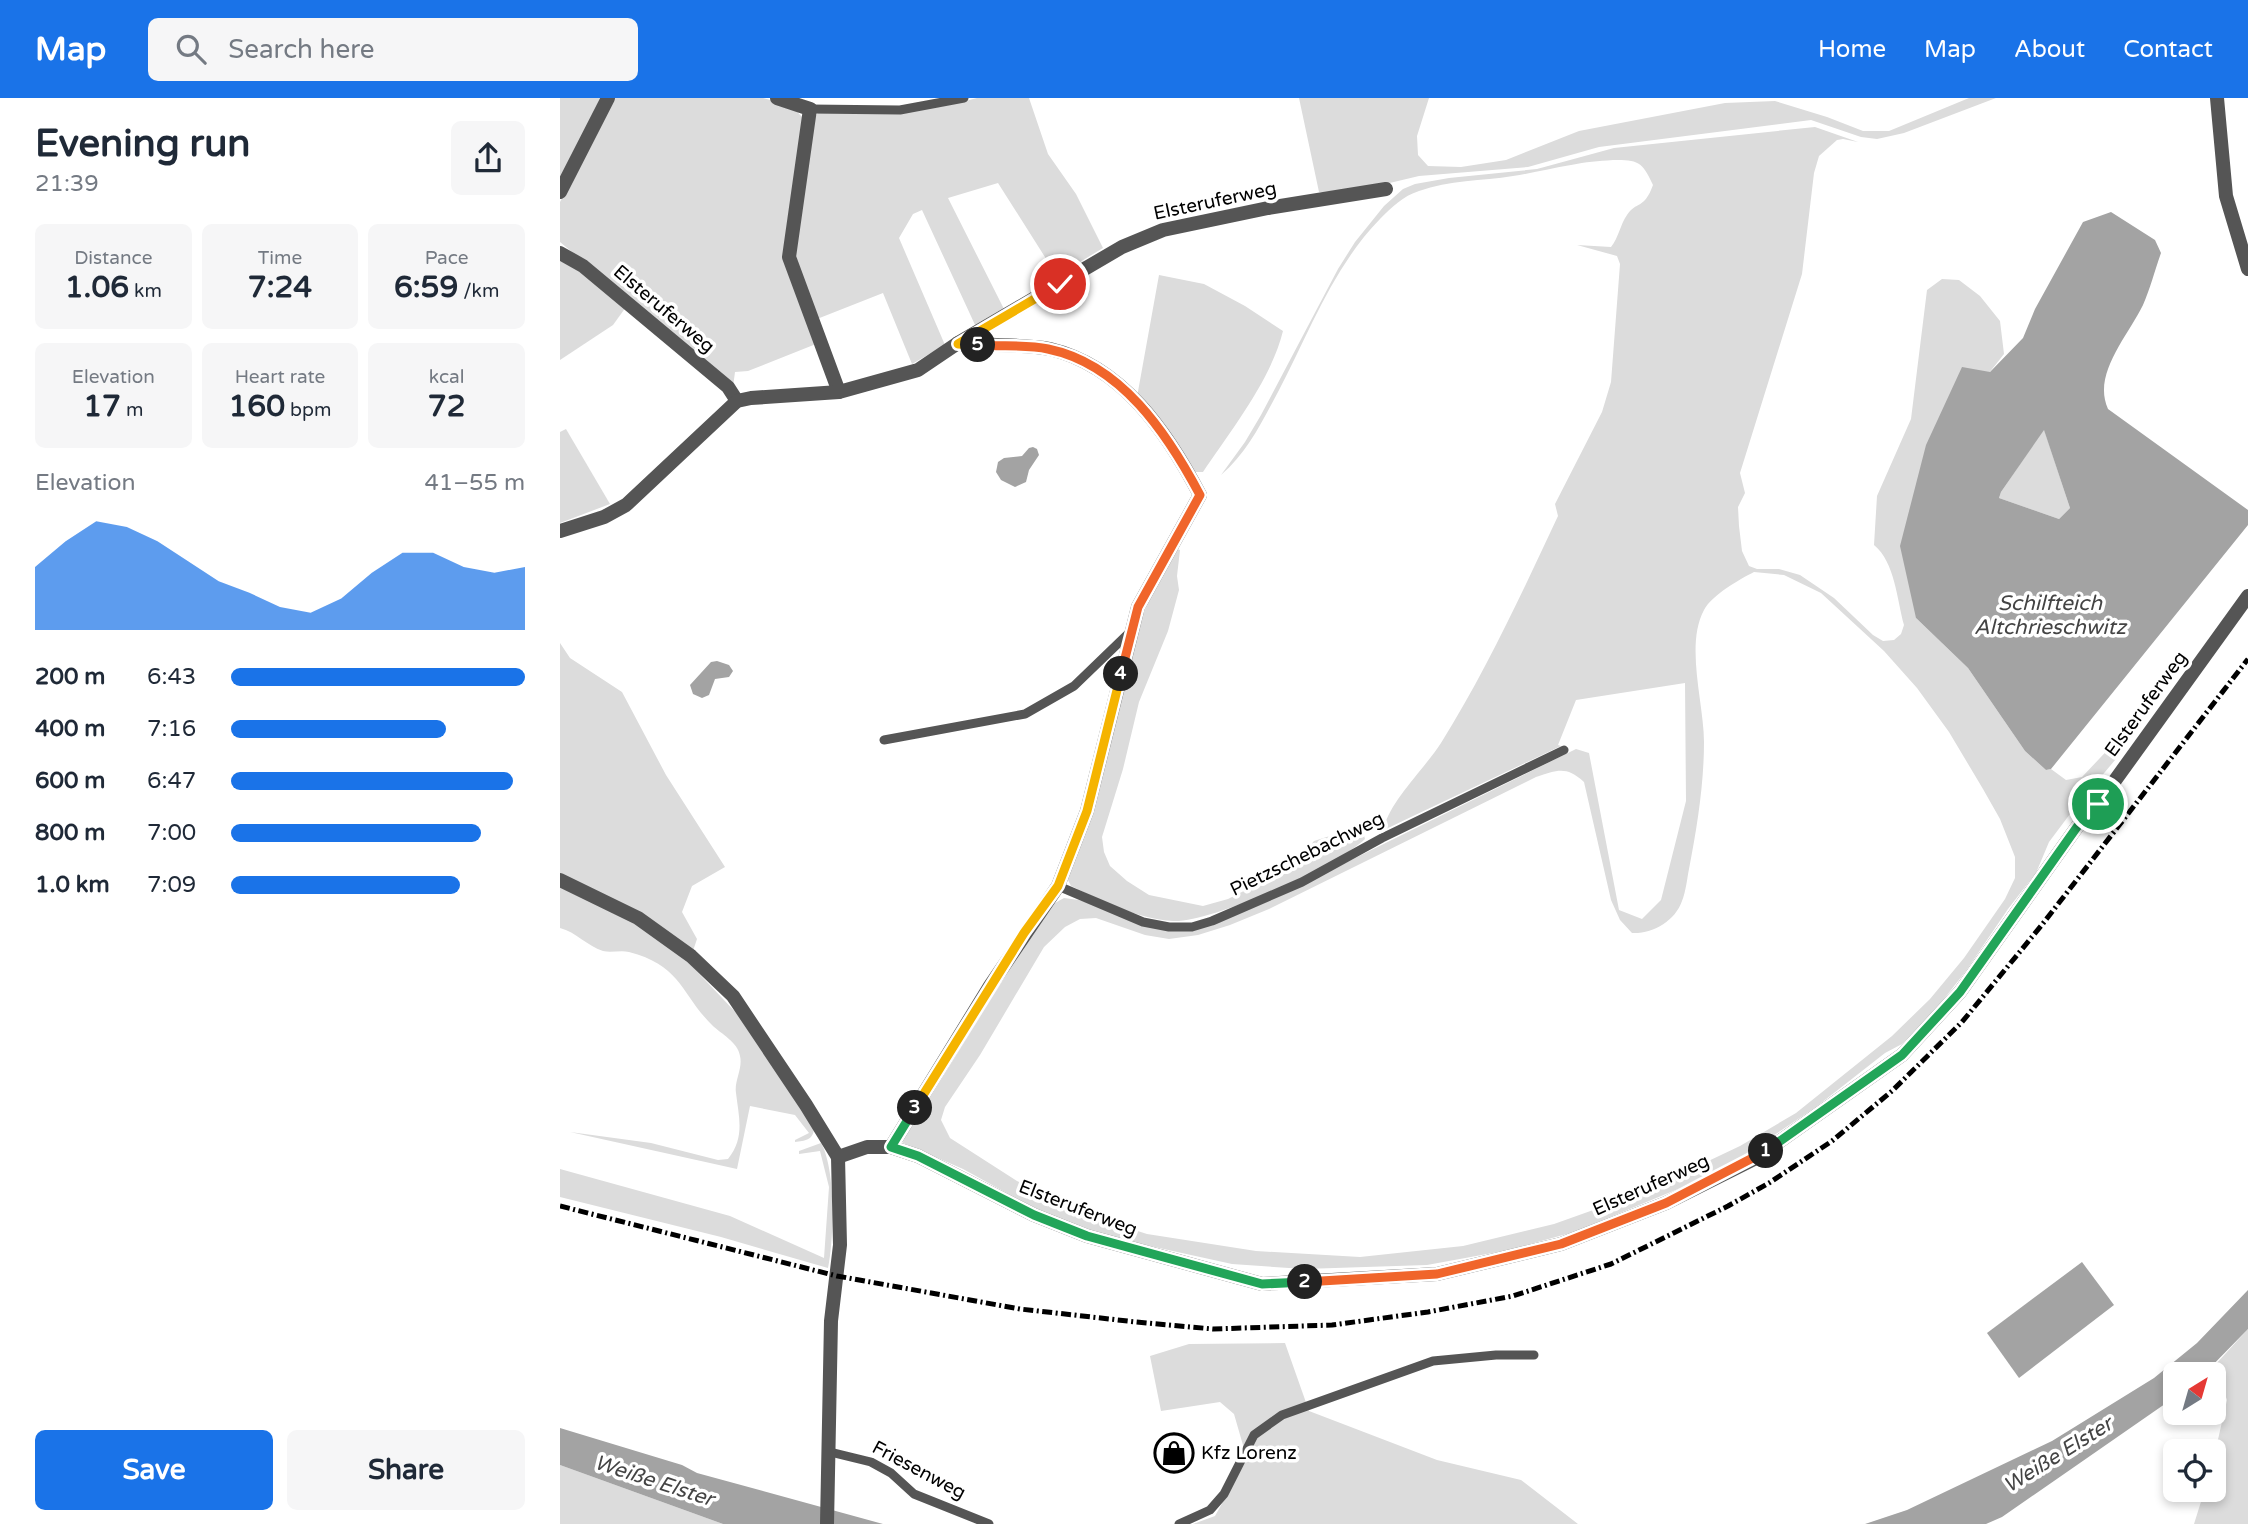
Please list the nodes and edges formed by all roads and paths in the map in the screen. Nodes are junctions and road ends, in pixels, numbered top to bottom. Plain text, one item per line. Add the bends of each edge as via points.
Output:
1 (608, 98) edge
2 (777, 98) edge
3 (964, 98) edge
4 (2217, 98) edge
5 (810, 109) junction
6 (1386, 189) dead end
7 (560, 192) edge
8 (560, 253) edge
9 (2248, 269) edge
10 (958, 344) junction
11 (839, 392) junction
12 (737, 401) junction
13 (560, 531) edge
14 (2248, 596) edge
15 (1132, 629) junction
16 (884, 740) dead end
17 (1564, 750) dead end
18 (560, 880) edge
19 (1058, 886) junction
20 (891, 1147) junction
21 (838, 1157) junction
22 (1534, 1355) dead end
23 (830, 1452) junction
24 (827, 1524) edge
25 (989, 1524) edge
26 (1179, 1524) edge

1 - 7 street
2 - 5 street
3 - 5 lane via 900,110
4 - 9 street via 2225,196
5 - 11 street via 789,257
6 - 10 street, Elsteruferweg via 1163,230 1122,247
8 - 12 street, Elsteruferweg via 583,266 728,387
10 - 11 street, Elsteruferweg via 918,370
10 - 15 street via 1046,348 1079,358 1121,386 1174,449 1200,495 1138,607
11 - 12 street, Elsteruferweg
12 - 13 street via 626,505
14 - 20 street, Elsteruferweg via 1960,992 1902,1055 1755,1158 1666,1203 1561,1244 1437,1274 1262,1284 1087,1236
15 - 16 lane via 1074,687 1025,714
15 - 19 street via 1087,811
17 - 19 lane, Pietzschebachweg via 1301,882 1202,924 1169,927 1143,922
18 - 21 street via 638,918 691,956 733,996
19 - 20 street
20 - 21 street, Elsteruferweg via 867,1147
21 - 23 street via 841,1245 831,1321
22 - 26 lane via 1433,1362 1282,1415 1254,1435 1224,1494 1210,1510
23 - 24 street
23 - 25 lane, Friesenweg via 871,1462 914,1494

